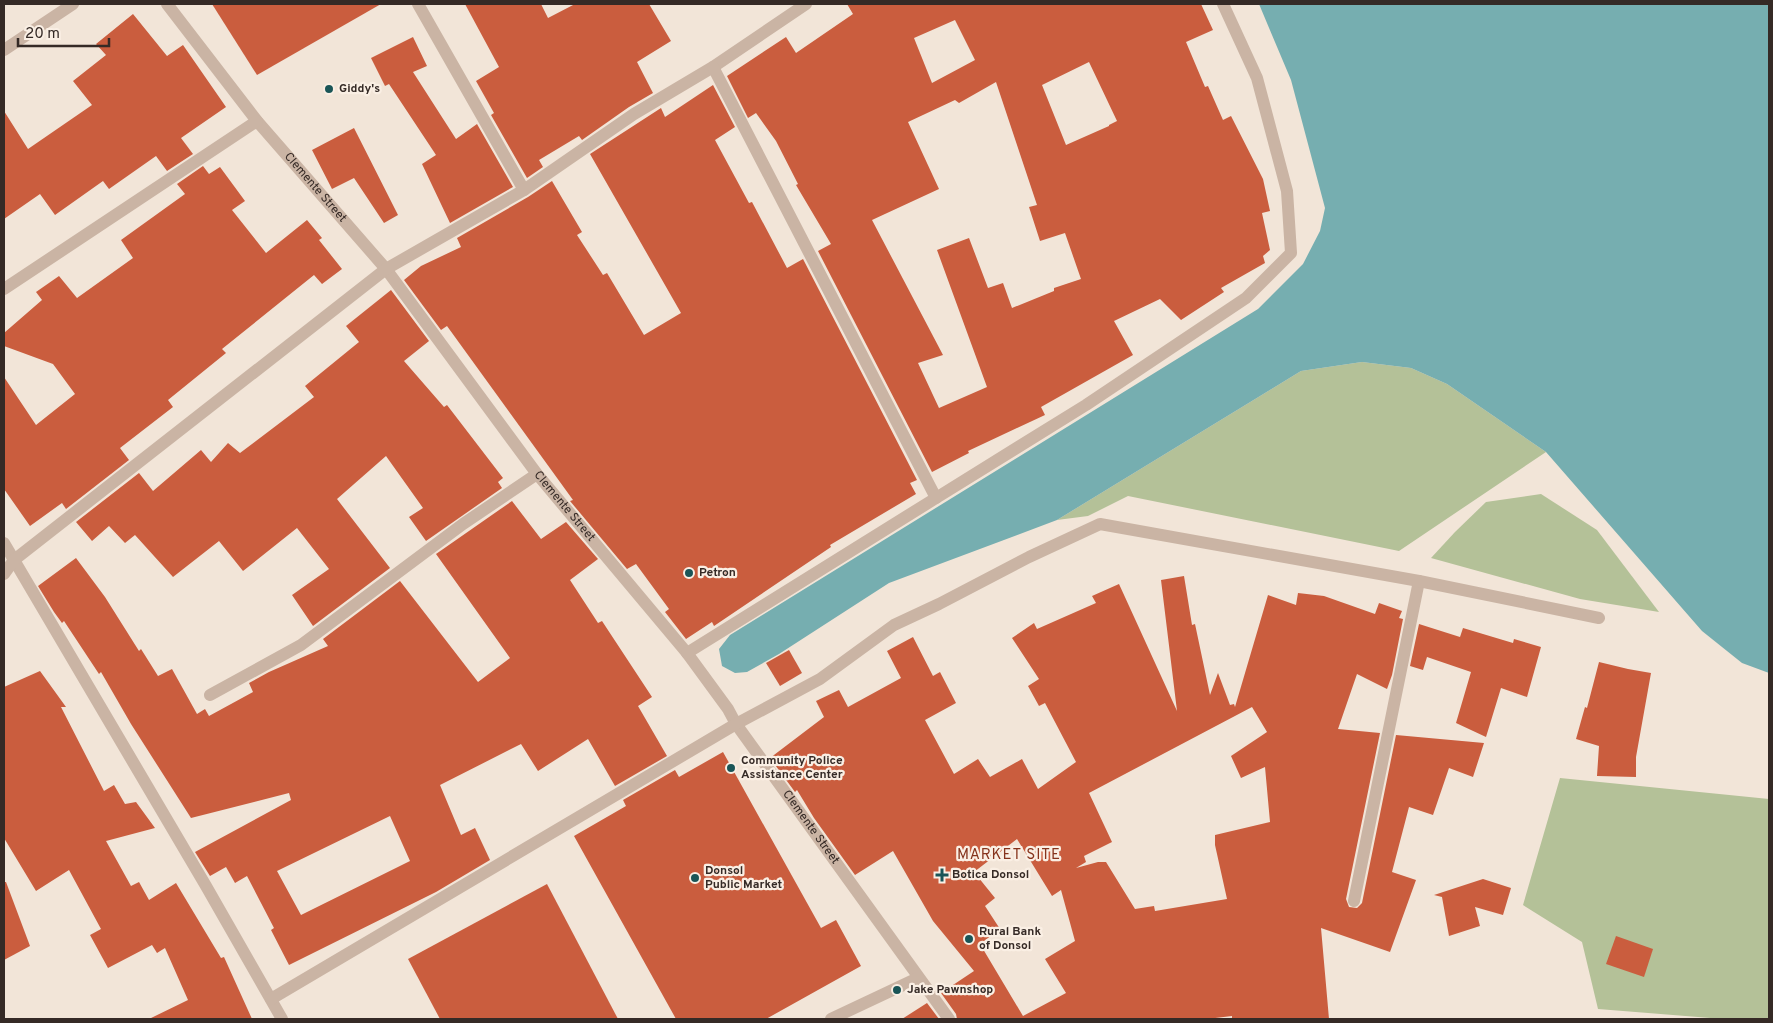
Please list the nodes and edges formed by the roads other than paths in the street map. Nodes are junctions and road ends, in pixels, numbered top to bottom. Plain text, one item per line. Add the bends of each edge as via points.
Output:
1 (73, 4) edge
2 (167, 4) edge
3 (418, 4) edge
4 (806, 4) edge
5 (1223, 4) edge
6 (4, 50) edge
7 (713, 67) junction
8 (257, 121) junction
9 (524, 190) junction
10 (386, 269) junction
11 (4, 289) edge
12 (537, 474) junction
13 (936, 498) junction
14 (4, 543) edge
15 (14, 560) junction
16 (4, 574) edge
17 (1419, 581) junction
18 (1599, 618) dead end
19 (687, 653) junction
20 (210, 695) dead end
21 (736, 724) junction
22 (1354, 901) dead end
23 (918, 978) junction
24 (271, 999) junction
25 (282, 1019) edge
26 (831, 1019) edge
27 (950, 1019) edge

1 - 6 street
2 - 8 street, Clemente Street
3 - 9 street
4 - 7 street
5 - 13 street via 1258,78 1287,191 1291,253 1246,298 1086,405
7 - 9 street via 634,114
7 - 13 street
8 - 10 street, Clemente Street
8 - 11 street
9 - 10 street
10 - 12 street, Clemente Street
10 - 15 street
12 - 19 street, Clemente Street
12 - 20 street via 463,524 301,645
13 - 19 street
14 - 15 street
15 - 16 street
15 - 24 street
17 - 18 street
17 - 21 street via 1100,524 894,625 820,679
17 - 22 street
19 - 21 street, Clemente Street
21 - 23 street, Clemente Street
21 - 24 street
23 - 26 street
23 - 27 street, Clemente Street
24 - 25 street

